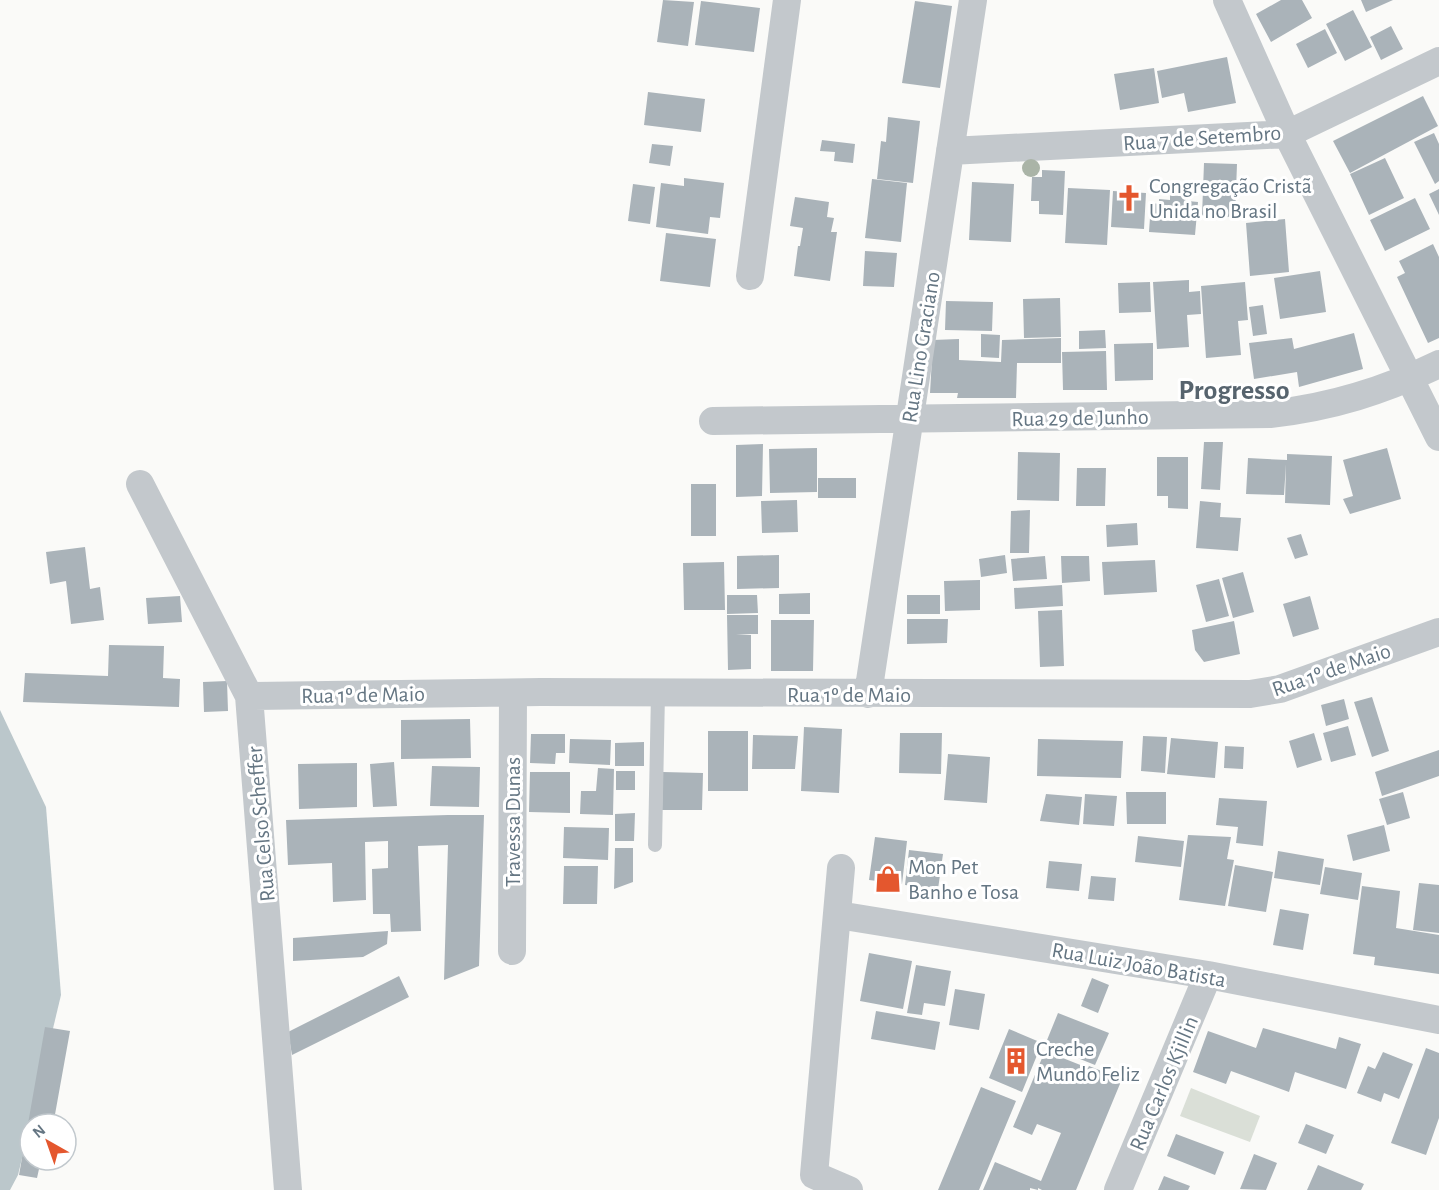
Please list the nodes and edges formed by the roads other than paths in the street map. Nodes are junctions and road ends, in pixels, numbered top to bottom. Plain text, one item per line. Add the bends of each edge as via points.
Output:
1 (786, 0) edge
2 (973, 0) edge
3 (1227, 0) edge
4 (1439, 61) edge
5 (1287, 134) junction
6 (950, 151) junction
7 (750, 276) dead end
8 (1439, 364) edge
9 (1411, 378) junction
10 (909, 420) junction
11 (713, 422) dead end
12 (1439, 436) edge
13 (140, 484) dead end
14 (1439, 632) edge
15 (513, 693) junction
16 (658, 693) junction
17 (868, 694) junction
18 (249, 696) junction
19 (655, 845) dead end
20 (841, 868) dead end
21 (838, 915) junction
22 (512, 951) dead end
23 (1208, 975) junction
24 (1439, 1020) edge
25 (288, 1190) edge
26 (849, 1190) edge
27 (1118, 1190) edge

1 - 7 street
2 - 6 street, Rua Lino Graciano
3 - 5 street
4 - 5 street, Rua 7 de Setembro
5 - 6 street, Rua 7 de Setembro
5 - 9 street
6 - 10 street, Rua Lino Graciano
8 - 9 street, Rua 29 de Junho
9 - 10 street, Rua 29 de Junho via 1339,403 1270,414
9 - 12 street
10 - 11 street, Rua 29 de Junho
10 - 17 street, Rua Lino Graciano
13 - 18 street, Rua Celso Scheffer
14 - 17 street, Rua 1º de Maio via 1265,693
15 - 16 street, Rua 1º de Maio
15 - 18 street, Rua 1º de Maio
15 - 22 street, Travessa Dunas
16 - 17 street, Rua 1º de Maio
16 - 19 lane
18 - 25 street, Rua Celso Scheffer
20 - 21 street
21 - 23 street, Rua Luiz João Batista
21 - 26 street via 814,1175
23 - 24 street, Rua Luiz João Batista
23 - 27 street, Rua Carlos Kjillin

